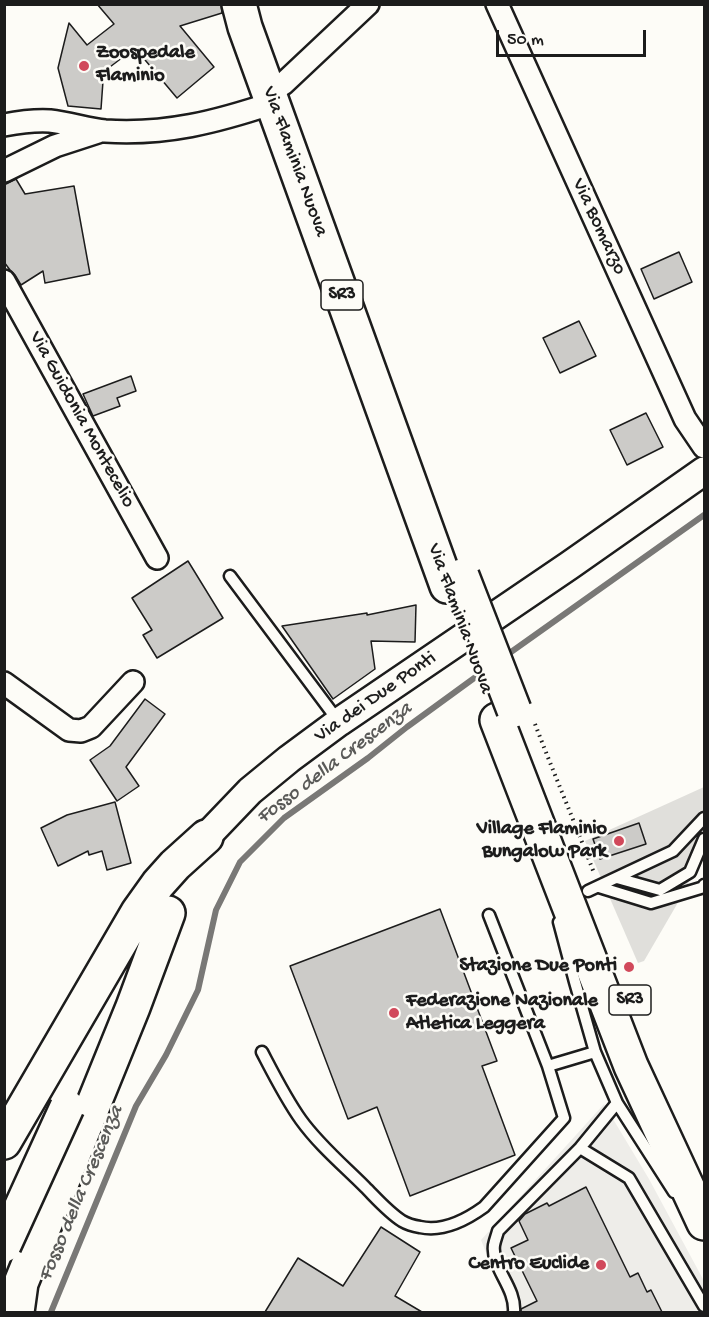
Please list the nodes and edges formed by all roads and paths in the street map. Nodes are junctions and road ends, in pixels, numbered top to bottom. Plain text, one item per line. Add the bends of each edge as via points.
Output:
1 (239, 4) edge
2 (251, 4) edge
3 (368, 4) edge
4 (496, 4) edge
5 (278, 94) junction
6 (4, 125) edge
7 (104, 131) junction
8 (4, 171) edge
9 (4, 281) edge
10 (695, 421) edge
11 (705, 447) edge
12 (705, 471) edge
13 (157, 558) dead end
14 (230, 576) dead end
15 (133, 681) dead end
16 (4, 683) edge
17 (515, 718) junction
18 (339, 722) junction
19 (705, 818) edge
20 (540, 831) junction
21 (206, 837) junction
22 (705, 839) edge
23 (601, 885) junction
24 (705, 885) edge
25 (554, 900) dead end
26 (557, 912) dead end
27 (168, 913) junction
28 (489, 915) dead end
29 (262, 1052) dead end
30 (595, 1052) junction
31 (548, 1066) junction
32 (617, 1103) junction
33 (4, 1142) edge
34 (580, 1148) junction
35 (705, 1175) edge
36 (4, 1205) edge
37 (705, 1224) edge
38 (705, 1230) edge
39 (4, 1245) edge
40 (19, 1298) edge
41 (705, 1306) edge
42 (513, 1312) edge

1 - 5 main road, Via Flaminia Nuova / SR3 via 245,27
2 - 5 main road, Via Flaminia Nuova / SR3
3 - 5 street
4 - 10 street, Via Bomarzo
5 - 7 street via 228,118 195,126
5 - 17 main road, Via Flaminia Nuova / SR3, bridge via 454,581
6 - 7 street via 51,121
7 - 8 street via 55,146
9 - 13 street, Via Guidonia Montecelio
10 - 11 street, Via Bomarzo
12 - 18 street, Via dei Due Ponti
14 - 18 lane
15 - 16 street via 91,727 81,731 69,730
17 - 20 main road, Via Flaminia Nuova / SR3
17 - 23 main road, Via Flaminia Nuova / SR3
17 - 23 path via 549,763
18 - 21 street, Via dei Due Ponti via 250,791
19 - 23 lane via 673,851
20 - 25 lane
20 - 37 main road, Via Flaminia Nuova / SR3 via 631,1066
21 - 27 main road
21 - 33 main road via 175,865 138,912
22 - 23 lane via 690,872 660,890
23 - 24 lane via 651,903
23 - 35 main road, Via Flaminia Nuova / SR3 via 647,1044
26 - 30 lane
27 - 39 main road, bridge via 116,1006
27 - 40 main road
28 - 31 lane
29 - 31 lane via 317,1140 403,1222 432,1228 453,1224 484,1208 564,1118
30 - 31 lane
30 - 32 lane
32 - 34 lane
32 - 38 lane via 668,1184
34 - 41 lane via 629,1178
34 - 42 lane via 498,1231 495,1258 512,1294
36 - 40 main road via 16,1244

